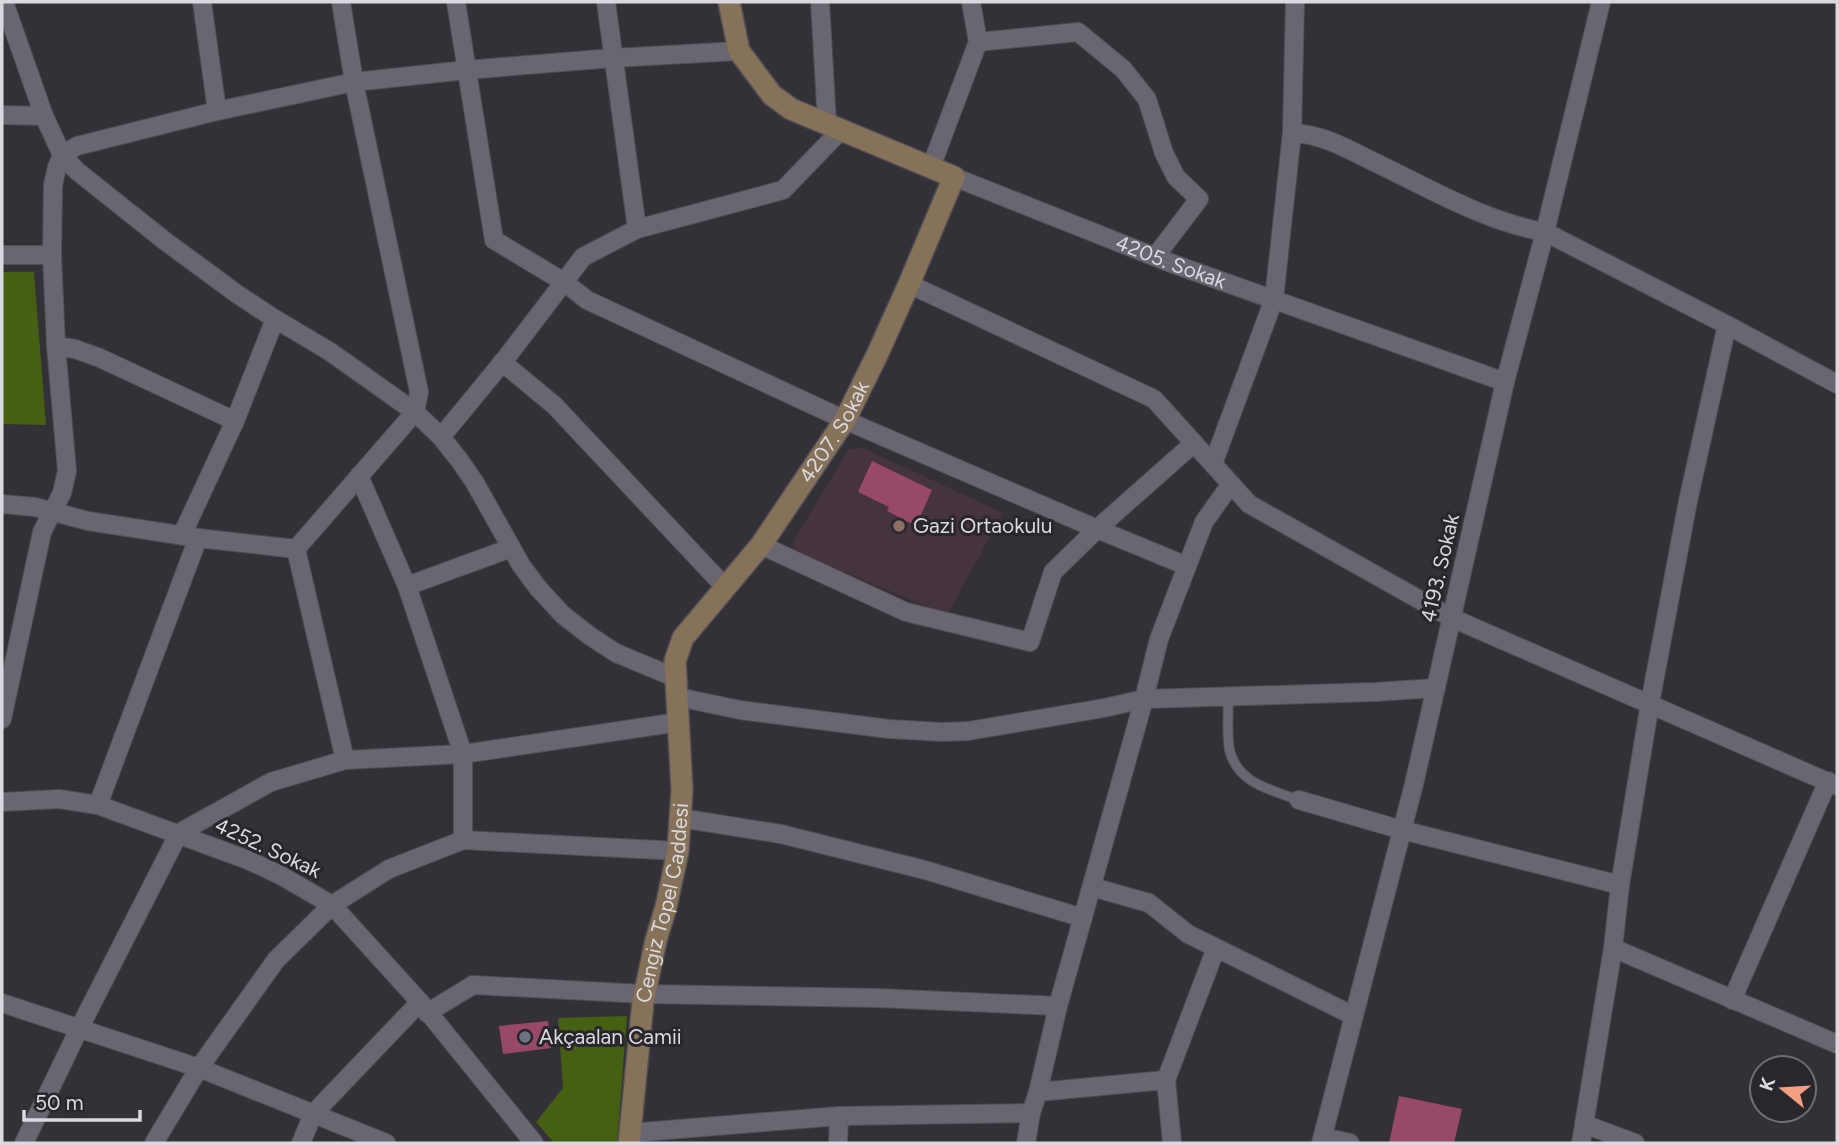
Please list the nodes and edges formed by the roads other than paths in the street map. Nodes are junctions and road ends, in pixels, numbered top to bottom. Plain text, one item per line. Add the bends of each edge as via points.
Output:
1 (4, 2) edge
2 (202, 2) edge
3 (341, 2) edge
4 (456, 2) edge
5 (606, 2) edge
6 (729, 2) edge
7 (820, 2) edge
8 (971, 2) edge
9 (1295, 2) edge
10 (1601, 2) edge
11 (978, 42) junction
12 (739, 51) junction
13 (613, 58) junction
14 (466, 70) junction
15 (354, 82) junction
16 (218, 111) junction
17 (2, 115) edge
18 (44, 116) junction
19 (834, 126) junction
20 (1292, 132) junction
21 (62, 155) junction
22 (931, 167) junction
23 (954, 177) junction
24 (638, 229) junction
25 (1545, 232) junction
26 (52, 255) junction
27 (2, 256) edge
28 (1155, 257) junction
29 (564, 282) junction
30 (909, 284) junction
31 (1274, 299) junction
32 (275, 319) junction
33 (1727, 325) junction
34 (56, 346) junction
35 (502, 362) junction
36 (1506, 382) junction
37 (1837, 384) edge
38 (415, 411) junction
39 (845, 420) junction
40 (235, 421) junction
41 (441, 437) junction
42 (1194, 443) junction
43 (1213, 464) junction
44 (359, 476) junction
45 (1231, 484) junction
46 (2, 504) edge
47 (52, 511) junction
48 (1097, 529) junction
49 (190, 537) junction
50 (761, 545) junction
51 (511, 548) junction
52 (296, 549) junction
53 (1187, 565) junction
54 (407, 586) junction
55 (725, 587) junction
56 (1452, 618) junction
57 (676, 679) junction
58 (1436, 688) junction
59 (1228, 697) junction
60 (1144, 699) junction
61 (1650, 703) junction
62 (2, 719) edge
63 (679, 722) junction
64 (463, 754) junction
65 (345, 760) junction
66 (1833, 783) edge
67 (1299, 800) joint
68 (2, 802) edge
69 (98, 805) junction
70 (680, 818) junction
71 (1402, 830) junction
72 (179, 834) junction
73 (463, 840) junction
74 (678, 851) junction
75 (1620, 885) junction
76 (1092, 887) junction
77 (332, 905) junction
78 (1083, 918) junction
79 (1216, 948) junction
80 (1613, 948) junction
81 (644, 994) junction
82 (1732, 1000) junction
83 (2, 1003) edge
84 (1058, 1006) junction
85 (424, 1007) junction
86 (1354, 1016) junction
87 (80, 1027) junction
88 (1837, 1044) edge
89 (200, 1068) junction
90 (1166, 1080) junction
91 (1038, 1092) junction
92 (1031, 1113) junction
93 (313, 1114) junction
94 (839, 1116) junction
95 (1584, 1124) junction
96 (629, 1138) edge
97 (1322, 1140) edge
98 (24, 1143) edge
99 (154, 1143) edge
100 (301, 1143) edge
101 (386, 1143) edge
102 (534, 1143) edge
103 (838, 1143) edge
104 (1026, 1143) edge
105 (1172, 1143) edge
106 (1349, 1143) edge
107 (1581, 1143) edge
108 (1635, 1143) edge

1 - 18 street
2 - 16 street
3 - 15 street
4 - 14 street
5 - 13 street
6 - 12 street
7 - 19 street
8 - 11 street
9 - 20 street
10 - 25 street, 4193. Sokak
11 - 22 street
11 - 28 street via 1078,32 1123,69 1147,99 1176,177 1199,198
12 - 13 street
12 - 19 street, 4205. Sokak via 772,95
13 - 14 street
13 - 24 street
14 - 15 street
14 - 29 street via 494,240
15 - 16 street
15 - 38 street via 419,392
16 - 21 street via 77,146
17 - 18 street
18 - 21 street
19 - 22 street, 4205. Sokak
19 - 24 street via 783,190
20 - 25 street via 1324,138 1492,218
20 - 31 street
21 - 26 street via 53,185
21 - 32 street via 102,192
22 - 23 street, 4205. Sokak
23 - 28 street, 4205. Sokak
23 - 30 street, 4207. Sokak
24 - 29 street via 583,257
25 - 33 street
25 - 36 street, 4193. Sokak
26 - 27 street
26 - 34 street
28 - 31 street, 4205. Sokak
29 - 35 street
29 - 39 street via 587,300
30 - 39 street, 4207. Sokak
30 - 42 street via 1154,398
31 - 36 street, 4205. Sokak
31 - 43 street
32 - 38 street
32 - 40 street
33 - 37 street
33 - 61 street
34 - 40 street via 100,358
34 - 47 street via 66,471
35 - 41 street
35 - 55 street via 554,405
36 - 56 street, 4193. Sokak
38 - 41 street
38 - 44 street
39 - 48 street
39 - 50 street, 4207. Sokak
40 - 49 street
41 - 51 street via 475,483
42 - 43 street
42 - 48 street
43 - 45 street
44 - 52 street
44 - 54 street
45 - 53 street via 1204,522
45 - 56 street via 1249,504
46 - 47 street
47 - 49 street
47 - 62 street via 42,532
48 - 50 street via 1053,572 1030,642 906,612
48 - 53 street
49 - 52 street
49 - 69 street
50 - 55 street, 4207. Sokak
51 - 54 street
51 - 57 street via 563,615 617,653
52 - 65 street
53 - 60 street via 1159,639
54 - 64 street
55 - 57 street, 4207. Sokak via 683,638
56 - 58 street, 4193. Sokak
56 - 61 street
57 - 60 street via 740,710 942,732
57 - 63 street, Cengiz Topel Caddesi
58 - 59 street
58 - 71 street, 4193. Sokak
59 - 60 street
59 - 67 lane via 1230,750 1235,763 1254,783
60 - 76 street
61 - 66 street
61 - 75 street
63 - 64 street
63 - 70 street, Cengiz Topel Caddesi
64 - 65 street
64 - 73 street
65 - 72 street via 271,782
66 - 82 street
67 - 71 street
68 - 69 street, 4252. Sokak via 59,799
69 - 72 street, 4252. Sokak
70 - 74 street, Cengiz Topel Caddesi
70 - 78 street via 781,834 911,866
71 - 75 street
71 - 86 street, 4193. Sokak
72 - 77 street, 4252. Sokak via 248,860
72 - 87 street
73 - 74 street
73 - 77 street via 389,869
74 - 81 street, Cengiz Topel Caddesi
75 - 80 street
76 - 78 street
76 - 79 street via 1149,903 1188,934
77 - 85 street, 4252. Sokak
77 - 89 street via 276,960
78 - 84 street
79 - 86 street
79 - 90 street
80 - 82 street
80 - 95 street
81 - 84 street
81 - 85 street via 473,985
81 - 96 street, Cengiz Topel Caddesi
82 - 88 street
83 - 87 street
84 - 91 street
85 - 93 street
85 - 102 street, 4252. Sokak
86 - 97 street, 4193. Sokak
87 - 89 street
87 - 98 street
89 - 93 street
89 - 99 street
90 - 91 street
90 - 105 street
91 - 92 street
92 - 94 street
92 - 104 street
93 - 100 street
93 - 101 street
94 - 96 street
94 - 103 street
95 - 107 street
95 - 108 street
97 - 106 street

